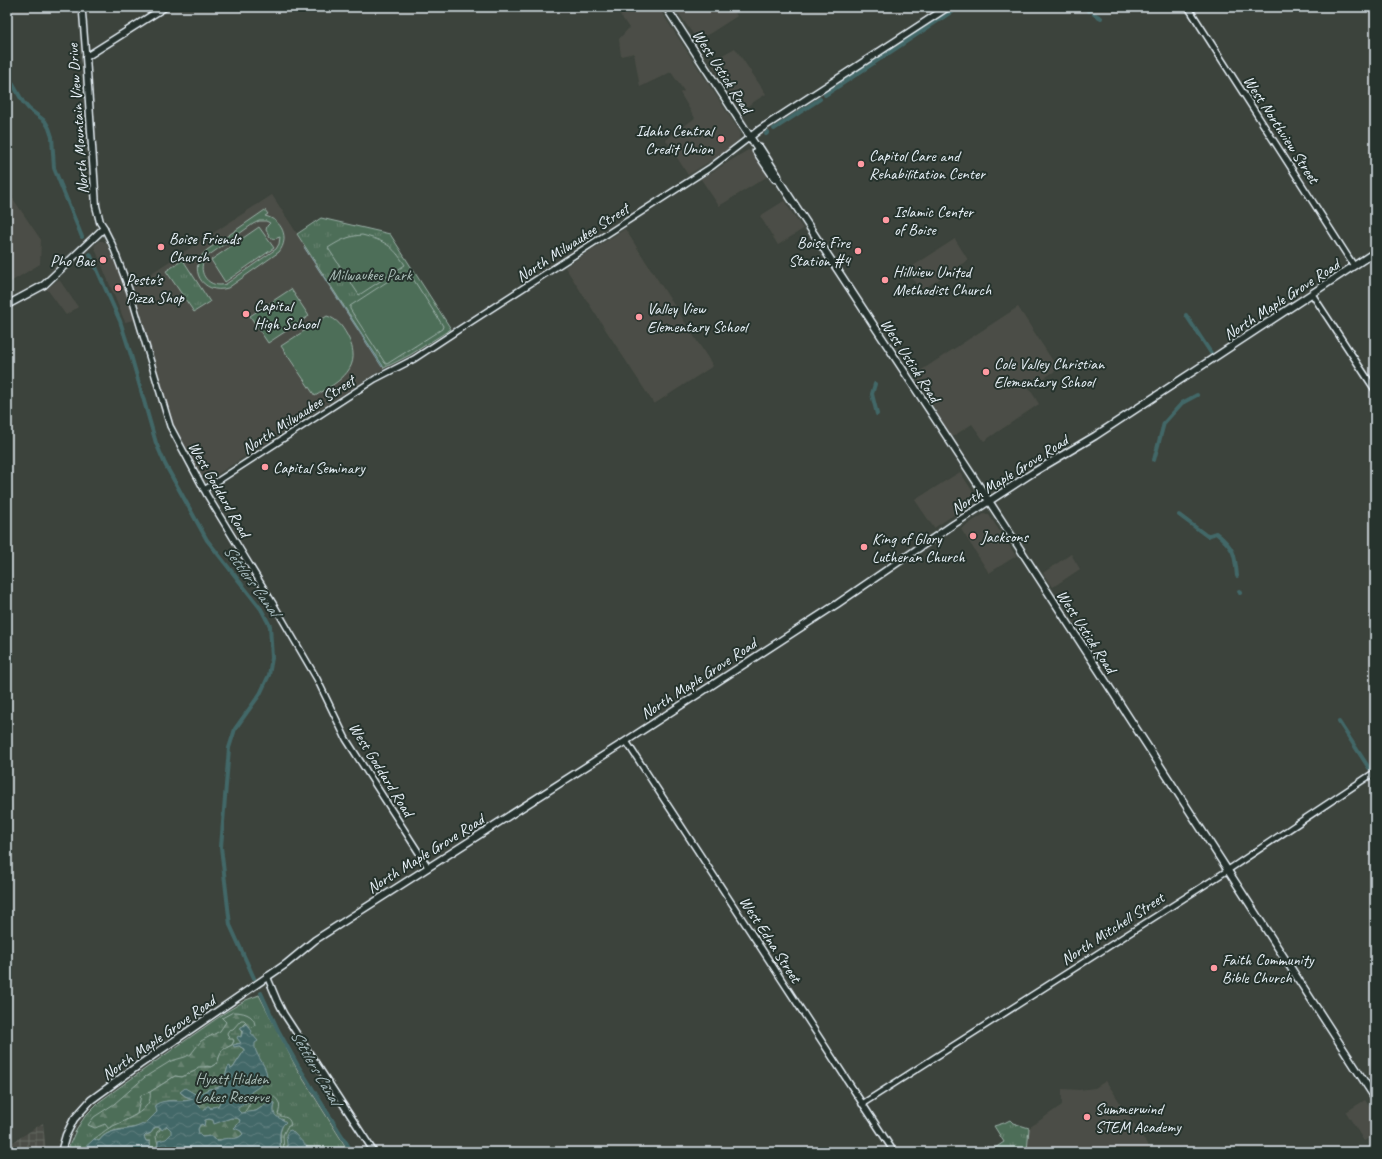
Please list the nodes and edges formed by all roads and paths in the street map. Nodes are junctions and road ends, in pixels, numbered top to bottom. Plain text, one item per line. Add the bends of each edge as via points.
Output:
1 (82, 7) edge
2 (165, 7) edge
3 (666, 7) edge
4 (948, 7) edge
5 (1188, 7) edge
6 (86, 57) junction
7 (750, 138) junction
8 (104, 228) junction
9 (1375, 252) edge
10 (1354, 266) junction
11 (1312, 294) junction
12 (7, 305) edge
13 (1375, 390) edge
14 (204, 490) junction
15 (989, 501) junction
16 (626, 741) junction
17 (1375, 772) edge
18 (428, 867) junction
19 (1228, 870) junction
20 (267, 976) junction
21 (1375, 1098) edge
22 (862, 1104) junction
23 (61, 1152) edge
24 (374, 1152) edge
25 (894, 1152) edge

1 - 6 street, North Mountain View Drive
2 - 6 main road
3 - 7 main road, West Ustick Road
4 - 7 main road, North Milwaukee Street
5 - 10 street, West Northview Street
6 - 8 main road, North Mountain View Drive via 96,206
7 - 14 street, North Milwaukee Street via 699,175 475,320 414,359 375,379
7 - 15 main road, West Ustick Road via 758,149 760,148
8 - 12 main road via 44,285
8 - 14 street, West Goddard Road via 130,292 170,426
9 - 10 main road, North Maple Grove Road
10 - 11 main road, North Maple Grove Road
11 - 13 street
11 - 15 main road, North Maple Grove Road via 1095,436
14 - 18 street, West Goddard Road via 317,679 346,739
15 - 16 main road, North Maple Grove Road
15 - 19 main road, West Ustick Road
16 - 18 main road, North Maple Grove Road
16 - 22 street, West Edna Street
17 - 19 street, North Mitchell Street
18 - 20 main road, North Maple Grove Road via 322,935
19 - 21 main road, West Ustick Road
19 - 22 street, North Mitchell Street
20 - 23 main road, North Maple Grove Road via 91,1100 74,1119
20 - 24 street via 284,1014
22 - 25 street, West Edna Street

